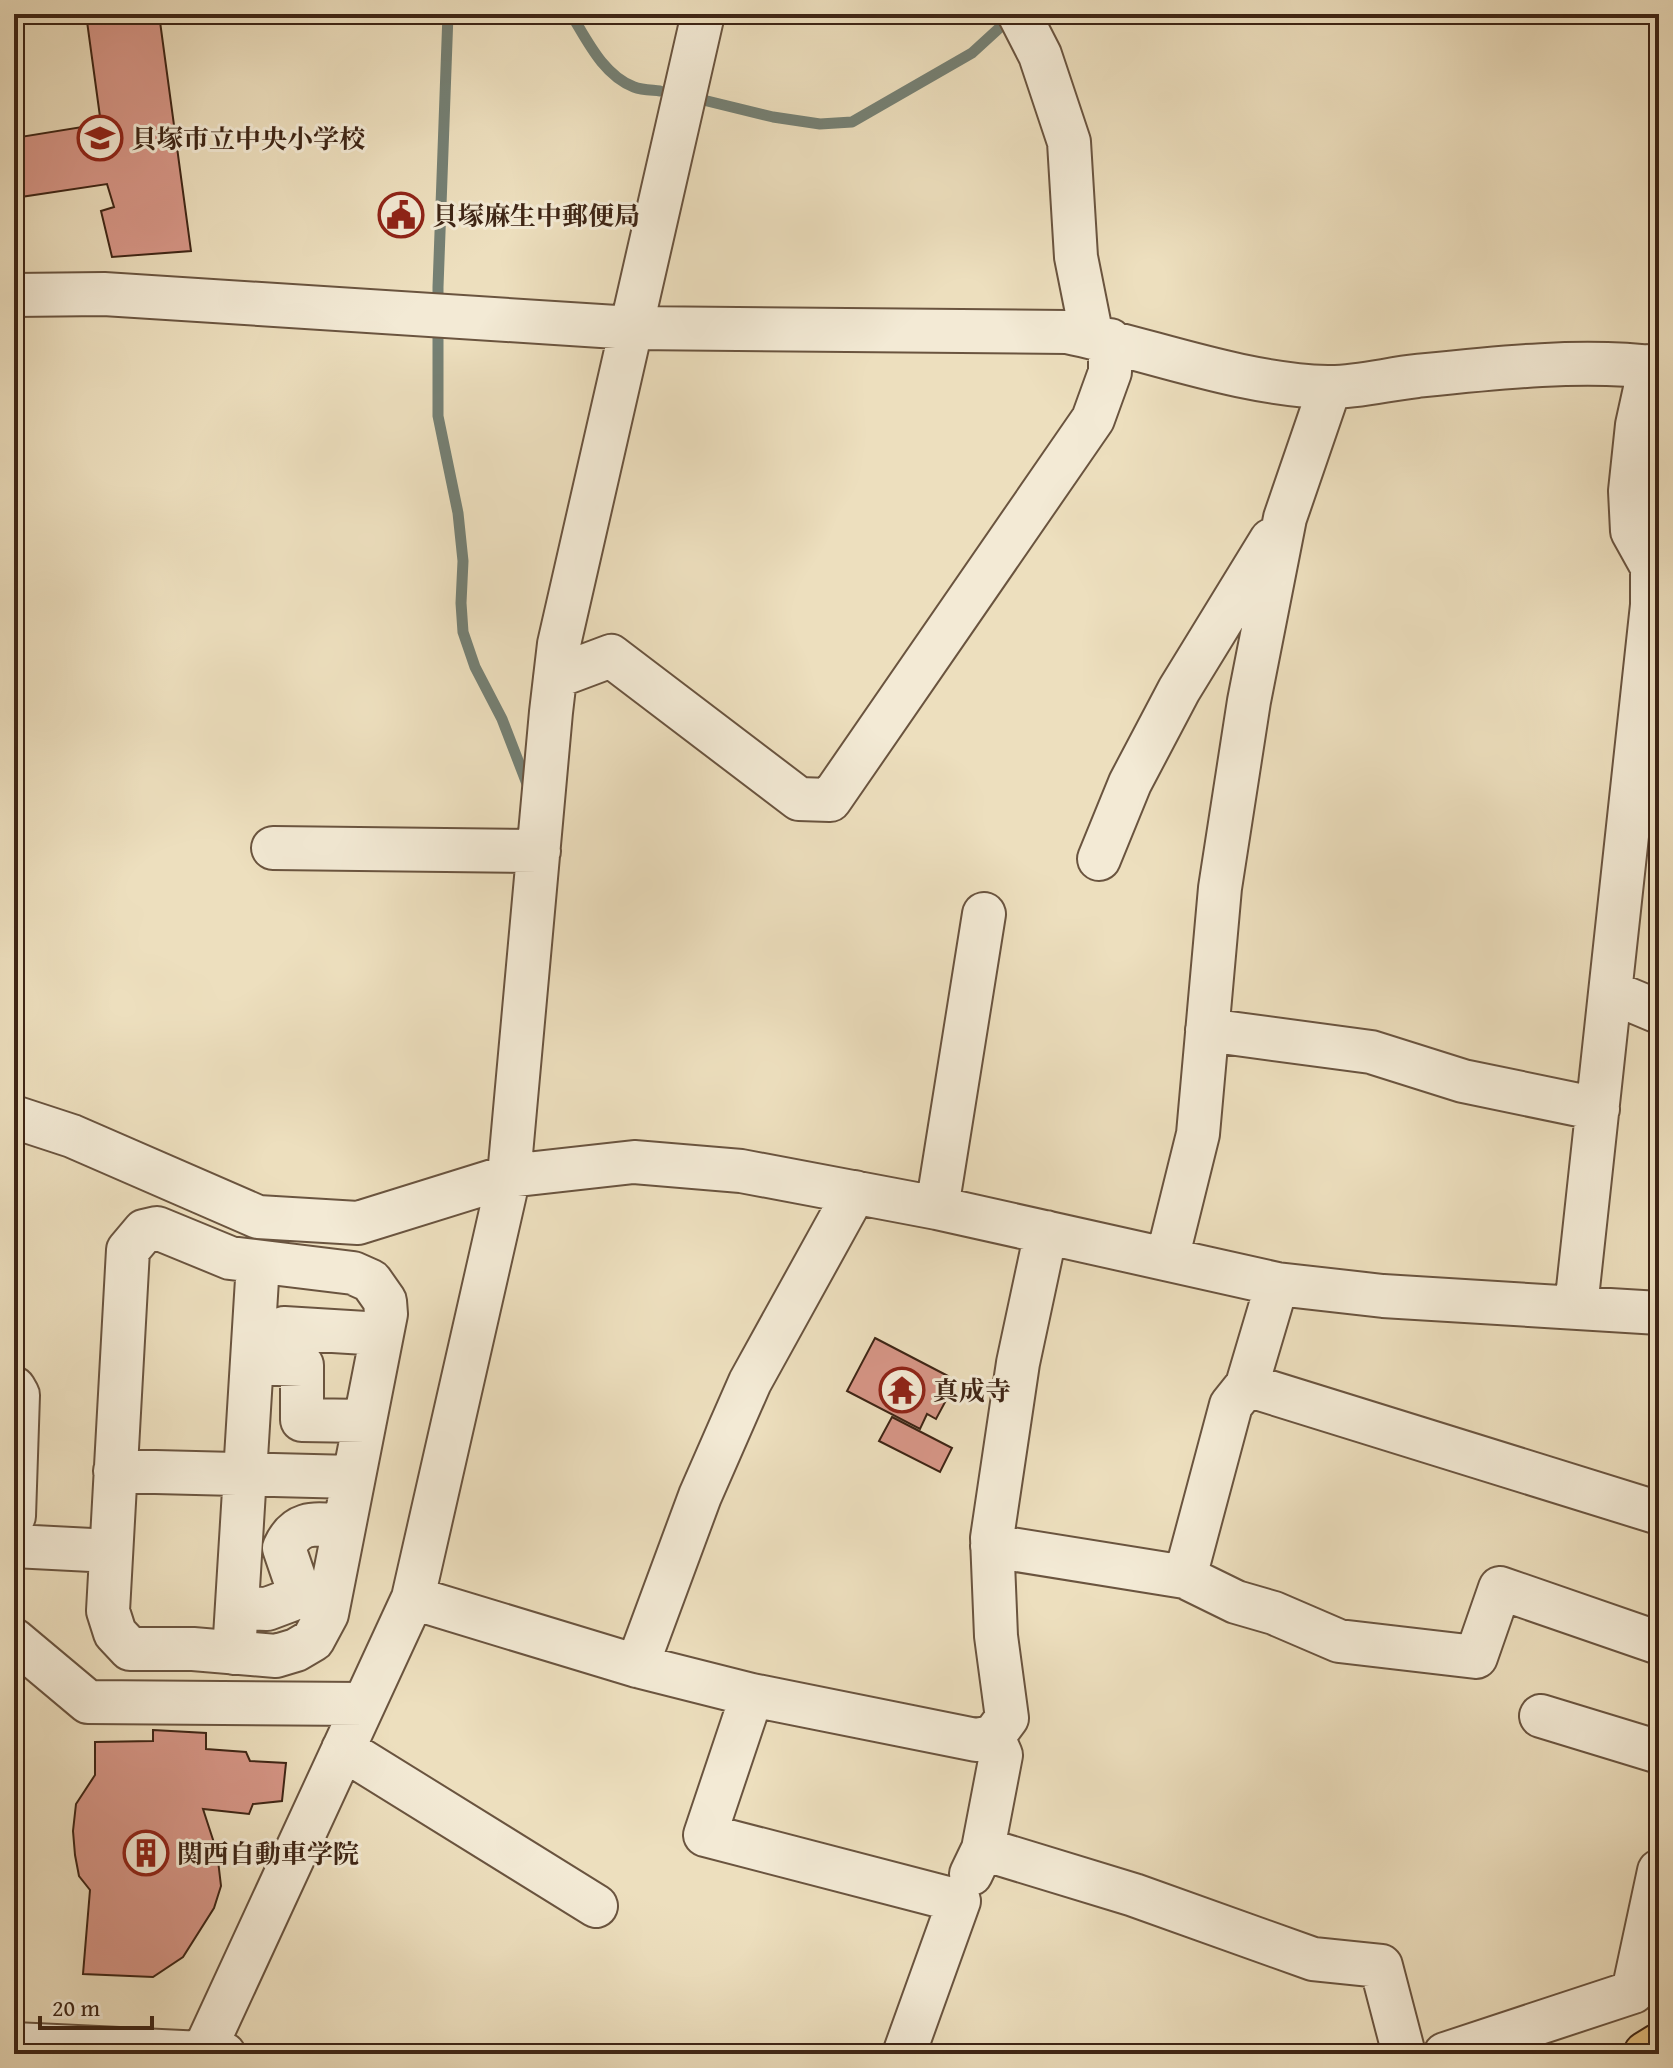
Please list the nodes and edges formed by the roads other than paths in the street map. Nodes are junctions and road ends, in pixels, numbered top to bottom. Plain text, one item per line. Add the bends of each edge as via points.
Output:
1 (703, 14) edge
2 (1019, 14) edge
3 (14, 295) edge
4 (632, 328) junction
5 (1101, 339) junction
6 (1655, 367) edge
7 (1330, 387) junction
8 (1285, 518) junction
9 (555, 677) junction
10 (1643, 843) edge
11 (273, 848) dead end
12 (539, 851) junction
13 (1099, 859) dead end
14 (984, 914) dead end
15 (1611, 992) junction
16 (1659, 1012) edge
17 (1207, 1030) junction
18 (1598, 1109) junction
19 (14, 1117) edge
20 (509, 1176) junction
21 (855, 1192) junction
22 (937, 1208) junction
23 (1046, 1232) junction
24 (1167, 1259) junction
25 (258, 1263) junction
26 (1277, 1284) junction
27 (1576, 1307) junction
28 (1659, 1313) edge
29 (284, 1328) dead end
30 (382, 1334) junction
31 (252, 1363) junction
32 (1247, 1385) junction
33 (14, 1388) edge
34 (365, 1421) junction
35 (15, 1457) edge
36 (115, 1471) junction
37 (245, 1475) junction
38 (353, 1477) junction
39 (14, 1506) edge
40 (1659, 1513) edge
41 (14, 1516) edge
42 (344, 1526) junction
43 (14, 1546) edge
44 (992, 1546) junction
45 (111, 1551) junction
46 (1185, 1577) junction
47 (413, 1598) junction
48 (237, 1608) junction
49 (14, 1640) edge
50 (1659, 1643) edge
51 (234, 1653) junction
52 (637, 1666) junction
53 (752, 1695) junction
54 (364, 1704) junction
55 (1541, 1716) dead end
56 (993, 1737) junction
57 (343, 1749) junction
58 (1659, 1752) edge
59 (983, 1849) junction
60 (1659, 1871) edge
61 (959, 1901) junction
62 (596, 1906) dead end
63 (1652, 2014) edge
64 (1508, 2043) edge
65 (14, 2044) edge
66 (188, 2053) edge
67 (224, 2054) edge
68 (904, 2054) edge
69 (1404, 2054) edge
70 (1445, 2054) edge
71 (1646, 2054) edge

1 - 4 street
2 - 5 street via 1040,55 1069,142 1076,257
3 - 4 street via 104,294
4 - 5 street via 1067,332
4 - 9 street
5 - 7 street via 1215,370
5 - 9 street via 1110,372 1093,419 830,800 799,799 611,656
6 - 7 street via 1564,365
6 - 10 street via 1637,425 1630,491 1632,531 1652,567
7 - 8 street
8 - 13 street via 1179,690 1130,783
8 - 17 street via 1220,888
9 - 12 street
10 - 15 street
11 - 12 street
12 - 20 street
14 - 22 street
15 - 16 street
15 - 18 street
17 - 18 street via 1371,1052 1463,1081
17 - 24 street via 1198,1134
18 - 27 street
19 - 20 street via 72,1136 258,1217 358,1223
20 - 21 street via 634,1162 741,1171
20 - 47 street
21 - 22 street
21 - 52 street via 750,1382 700,1496
22 - 23 street
23 - 24 street
23 - 44 street via 1018,1363
24 - 26 street
25 - 30 street via 353,1273 371,1281 385,1301
25 - 31 street
25 - 36 street via 230,1258 157,1228 144,1231 128,1250
26 - 27 street
26 - 32 street
27 - 28 street
29 - 30 street
30 - 34 street
31 - 34 street via 302,1365 302,1420
31 - 37 street
32 - 40 street
32 - 46 street via 1231,1405
33 - 35 street
34 - 38 street
35 - 39 street
36 - 37 street
36 - 45 street
37 - 38 street
37 - 48 street
38 - 42 street
39 - 41 street
42 - 48 street via 298,1527 284,1548 297,1586 291,1600 267,1609
42 - 51 street via 327,1614 313,1640 276,1656
43 - 45 street
44 - 46 street
44 - 56 street via 1007,1718
45 - 51 street via 108,1611 115,1633 130,1649
46 - 50 street via 1339,1641 1476,1657 1500,1588
47 - 52 street
47 - 54 street
48 - 51 street
49 - 54 street via 88,1702
52 - 53 street
53 - 56 street via 976,1740
53 - 61 street via 705,1835
54 - 57 street
55 - 58 street
56 - 59 street via 1001,1755
57 - 62 street
57 - 66 street
59 - 61 street
59 - 69 street via 1134,1895 1313,1959 1381,1966
60 - 63 street
61 - 68 street
63 - 64 street
63 - 71 main road
64 - 70 street
65 - 66 street
66 - 67 street

